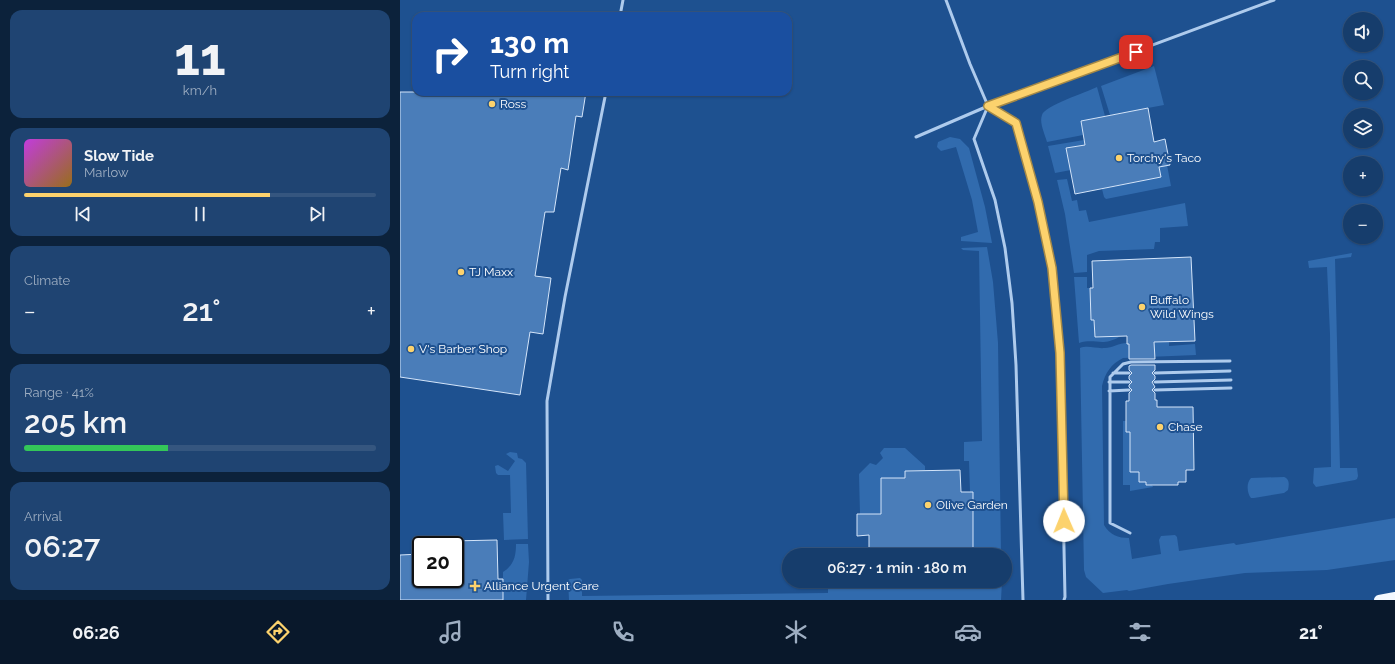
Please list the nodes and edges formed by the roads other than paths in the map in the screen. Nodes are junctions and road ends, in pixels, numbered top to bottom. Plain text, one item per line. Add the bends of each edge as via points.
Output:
1 (623, 0) edge
2 (946, 0) edge
3 (1274, 0) edge
4 (621, 12) edge
5 (605, 96) edge
6 (988, 106) junction
7 (916, 137) dead end
8 (1230, 361) dead end
9 (1230, 371) dead end
10 (1113, 373) junction
11 (1129, 373) dead end
12 (1155, 373) dead end
13 (1231, 380) dead end
14 (1109, 382) junction
15 (1129, 382) dead end
16 (1155, 382) dead end
17 (1231, 388) dead end
18 (1129, 390) dead end
19 (1155, 390) dead end
20 (1109, 391) junction
21 (1130, 532) dead end
22 (1395, 598) edge
23 (548, 600) edge
24 (1023, 600) edge
25 (1064, 600) edge
26 (1379, 600) edge

1 - 4 lane
2 - 6 lane
3 - 6 lane
5 - 23 lane via 547,401
6 - 7 lane
6 - 24 lane via 974,139 996,200 1012,304
6 - 25 lane via 1016,123 1038,202 1052,268 1060,353
8 - 10 lane via 1131,362 1123,364
9 - 12 lane
10 - 11 lane
10 - 14 lane
13 - 16 lane
14 - 15 lane
14 - 20 lane
17 - 19 lane
18 - 20 lane
20 - 21 lane via 1110,523
22 - 26 main road

